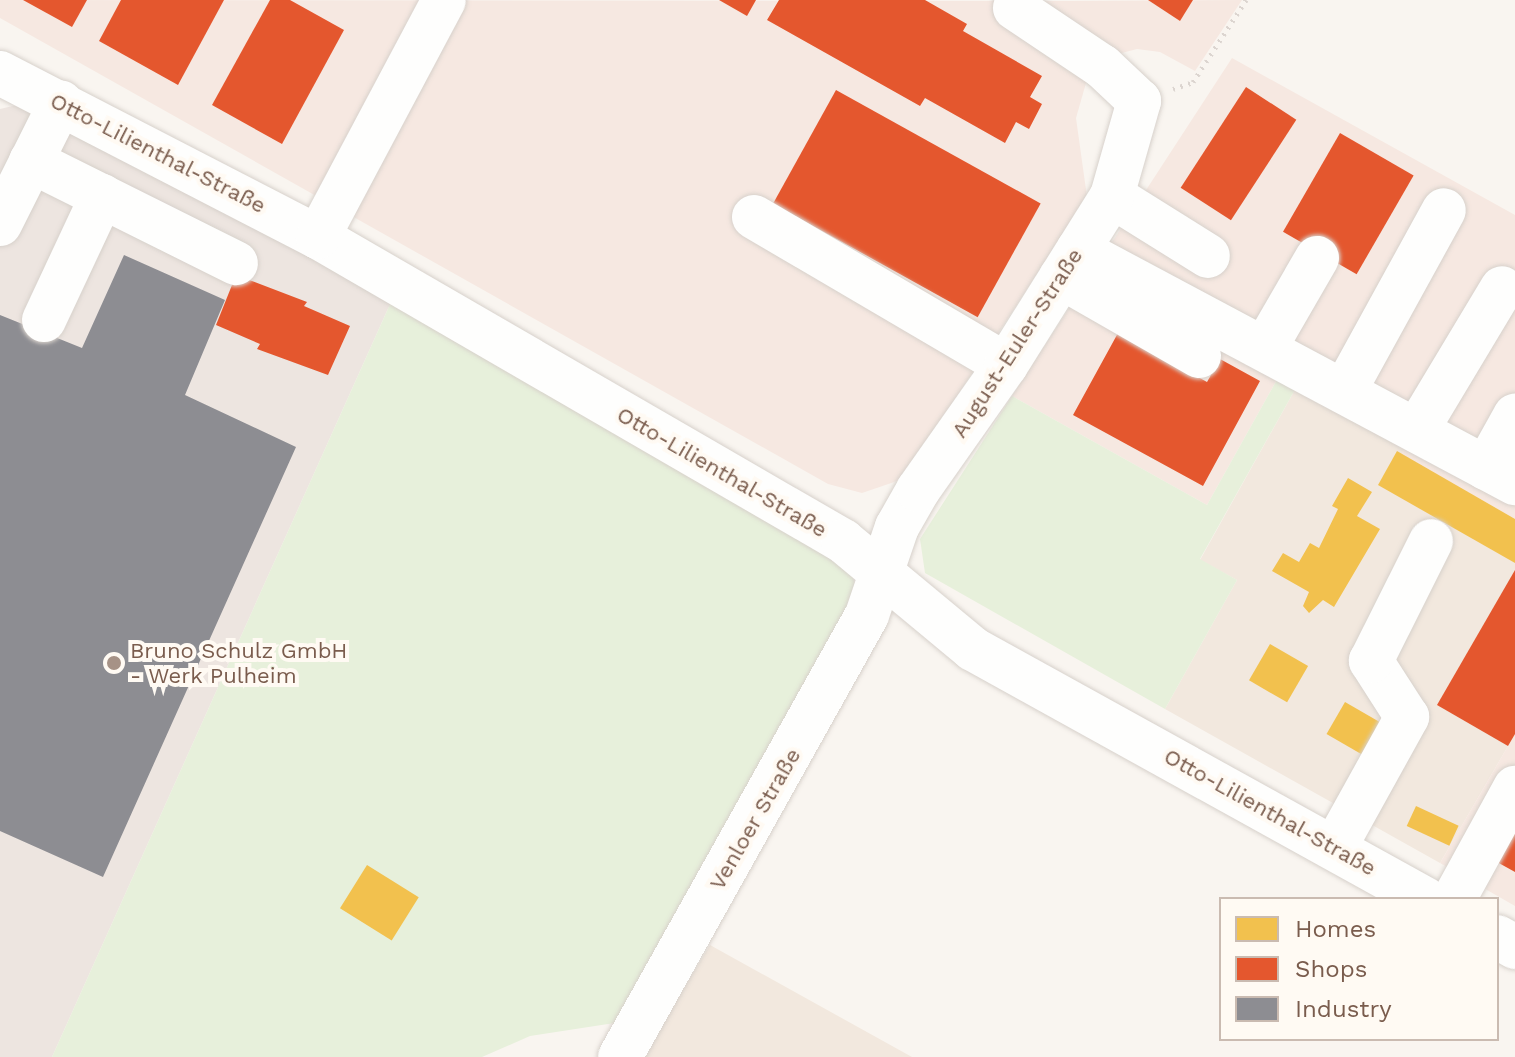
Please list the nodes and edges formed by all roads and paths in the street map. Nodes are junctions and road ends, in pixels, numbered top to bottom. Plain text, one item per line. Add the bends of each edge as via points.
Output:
1 (444, 0) edge
2 (1246, 0) edge
3 (1015, 8) dead end
4 (0, 73) edge
5 (1139, 101) junction
6 (61, 102) junction
7 (31, 161) junction
8 (102, 196) junction
9 (1112, 196) junction
10 (1444, 210) dead end
11 (754, 217) dead end
12 (0, 224) edge
13 (318, 237) junction
14 (1208, 256) dead end
15 (1317, 258) dead end
16 (236, 263) dead end
17 (1070, 264) junction
18 (1502, 288) dead end
19 (44, 320) dead end
20 (1265, 348) junction
21 (1199, 356) dead end
22 (1006, 365) junction
23 (1345, 390) junction
24 (1515, 416) edge
25 (1418, 428) junction
26 (1501, 476) edge
27 (1431, 541) dead end
28 (882, 577) junction
29 (1515, 788) edge
30 (1335, 847) junction
31 (1422, 897) edge
32 (1455, 897) edge
33 (620, 1057) edge

1 - 13 street
2 - 5 path via 1193,82
3 - 5 street via 1103,67
4 - 6 street, Otto-Lilienthal-Straße
5 - 9 street, August-Euler-Straße
6 - 7 street
6 - 13 street, Otto-Lilienthal-Straße
7 - 8 street
7 - 12 street
8 - 16 street
8 - 19 street
9 - 14 street
9 - 17 street, August-Euler-Straße
10 - 23 street
11 - 22 street
13 - 28 street, Otto-Lilienthal-Straße via 843,541
15 - 20 street
17 - 20 street
17 - 21 street
17 - 22 street, August-Euler-Straße
18 - 25 street
20 - 23 street
22 - 28 street, August-Euler-Straße via 918,490 897,527
23 - 25 street
24 - 26 street
25 - 26 street
27 - 30 street via 1371,661 1407,717
28 - 30 street, Otto-Lilienthal-Straße via 973,649
28 - 33 street, Venloer Straße via 779,778
29 - 32 street
30 - 31 street, Otto-Lilienthal-Straße

